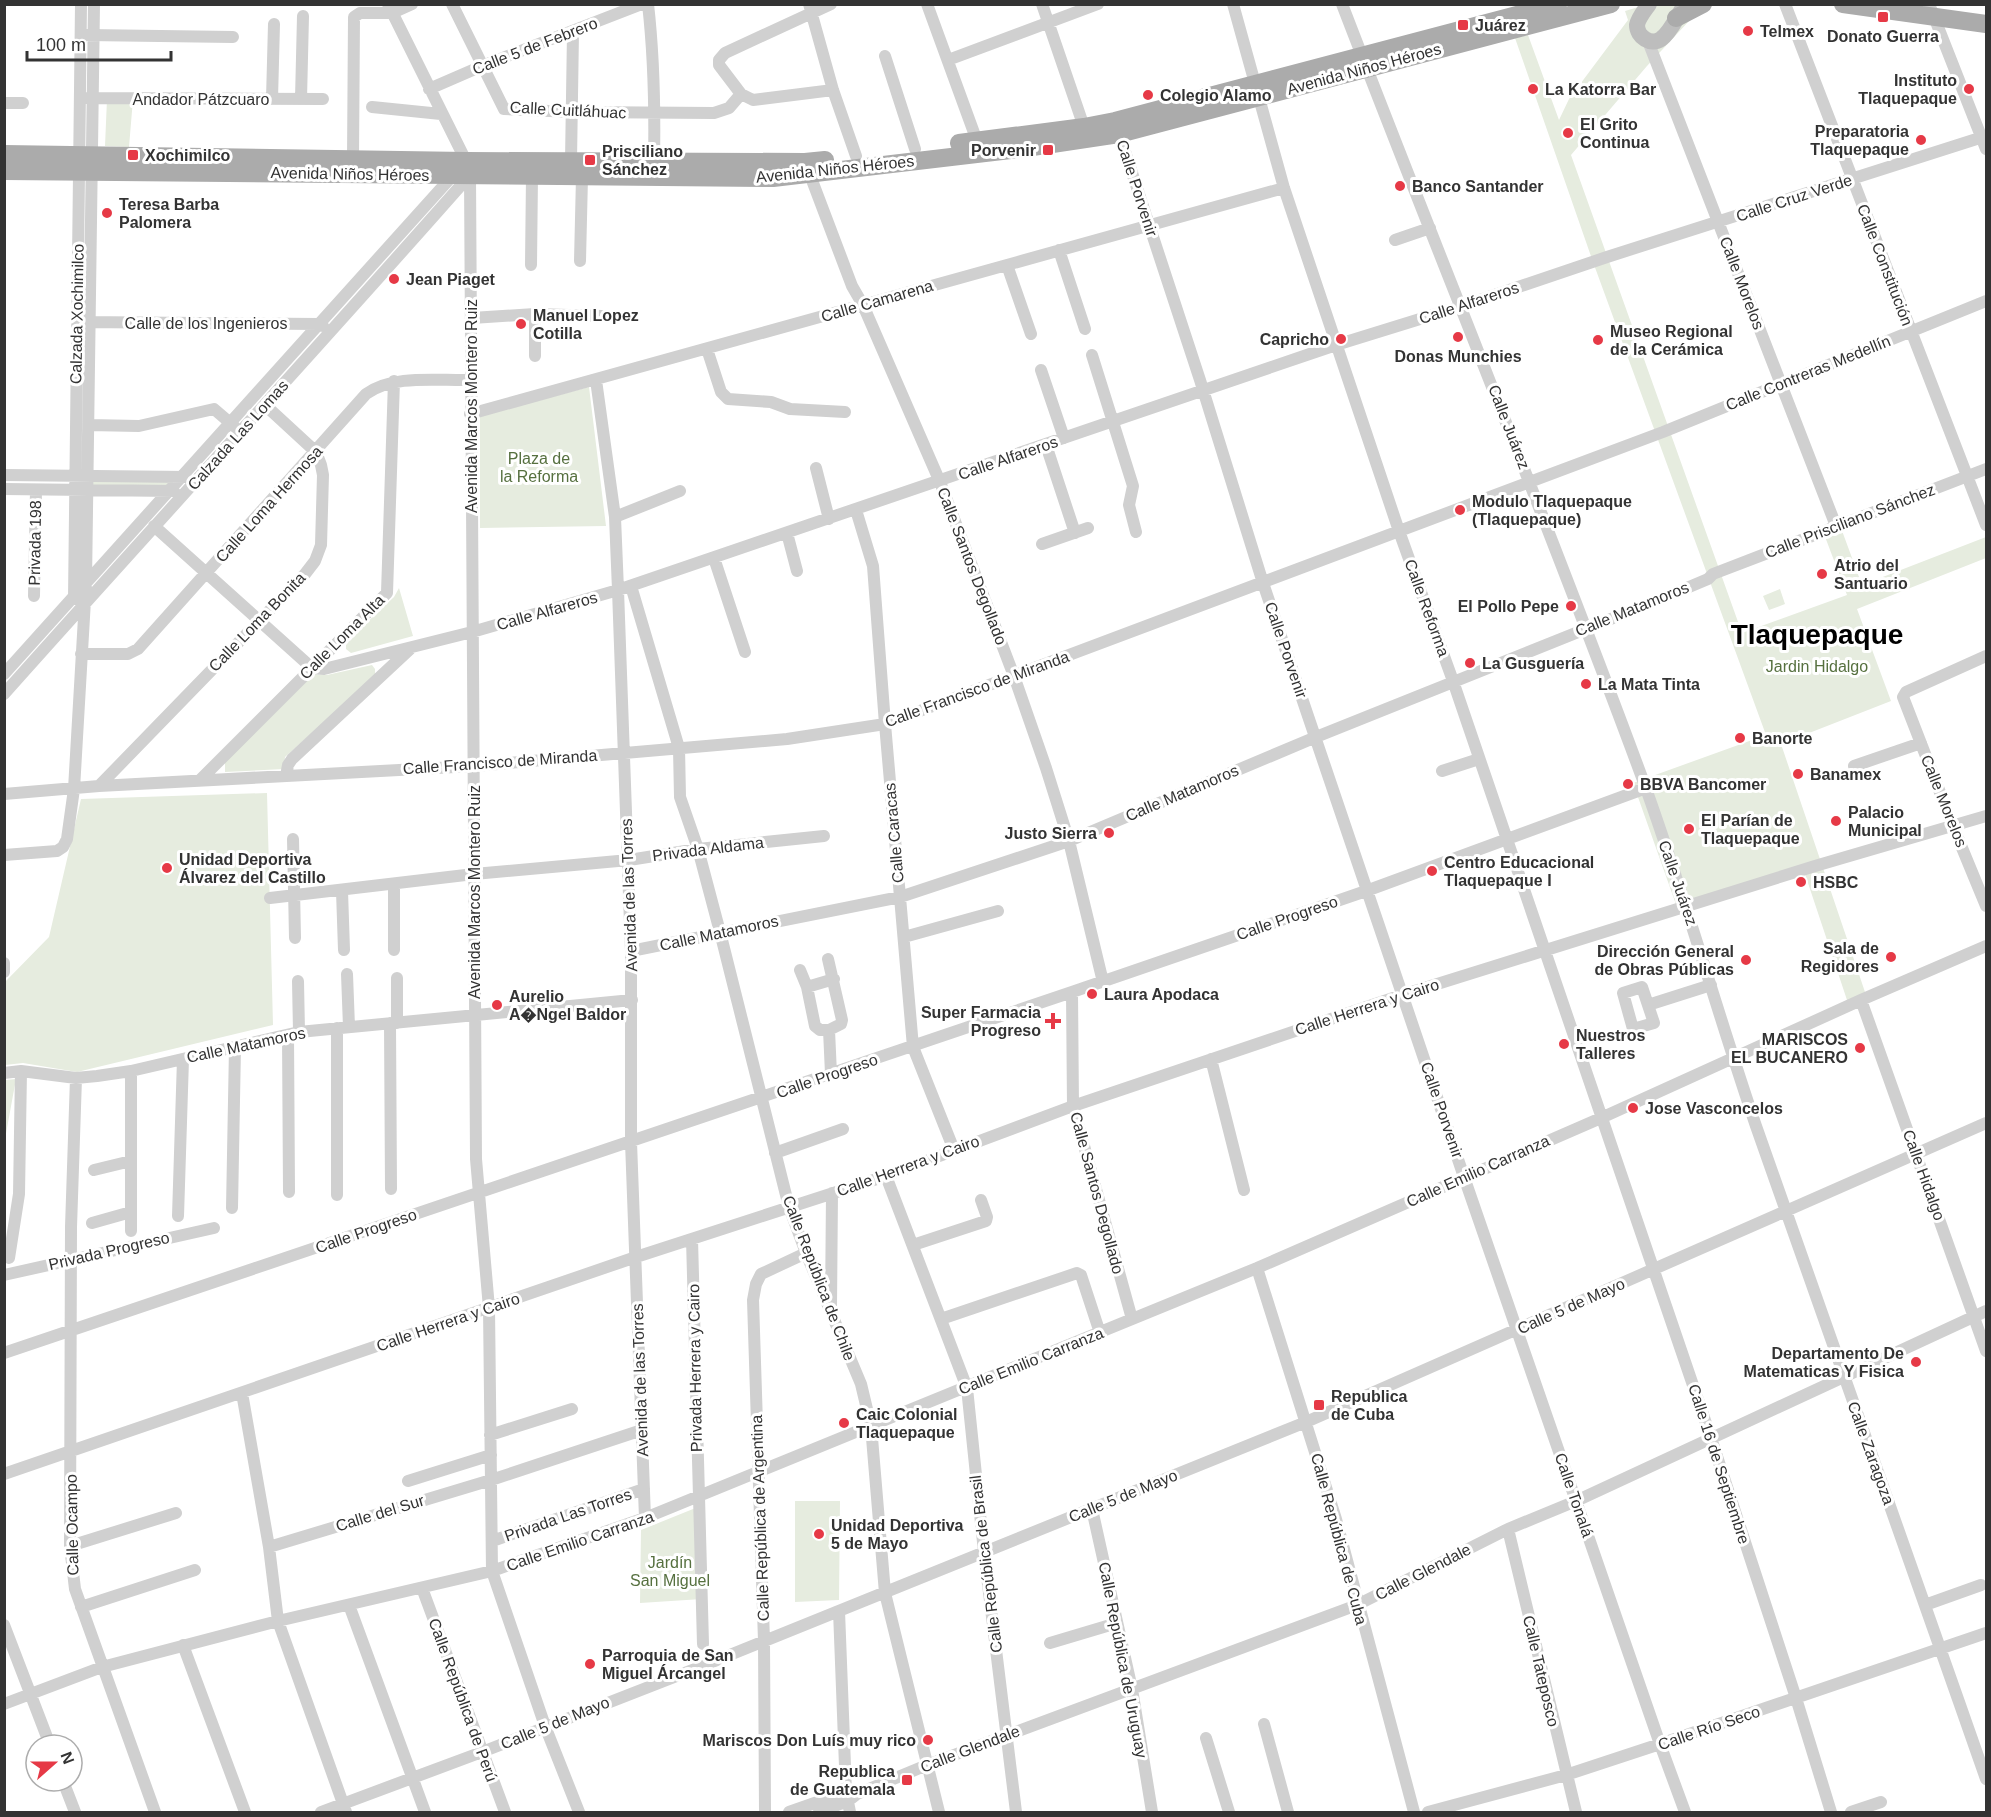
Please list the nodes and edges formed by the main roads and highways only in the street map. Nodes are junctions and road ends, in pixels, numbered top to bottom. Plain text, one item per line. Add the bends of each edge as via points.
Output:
1 (1611, 4) edge
2 (1649, 4) edge
3 (1703, 4) edge
4 (1843, 4) edge
5 (1553, 5) edge
6 (1931, 8) edge
7 (1513, 10) edge
8 (1681, 11) edge
9 (1986, 12) edge
10 (1986, 24) edge
11 (1364, 62) junction
12 (1117, 127) junction
13 (4, 154) edge
14 (85, 163) junction
15 (807, 168) junction
16 (4, 171) edge
17 (463, 171) junction

1 - 11 main road, Avenida Niños Héroes
2 - 8 main road via 1637,26 1648,41 1662,38
3 - 8 main road
4 - 6 main road
5 - 7 main road, Avenida Niños Héroes
6 - 9 main road
6 - 10 main road
7 - 11 main road, Avenida Niños Héroes
11 - 12 main road, Avenida Niños Héroes
12 - 15 main road, Avenida Niños Héroes via 1030,147
12 - 15 main road, Avenida Niños Héroes via 1084,127 856,156
13 - 14 main road, Avenida Niños Héroes
14 - 16 main road, Avenida Niños Héroes
14 - 17 main road, Avenida Niños Héroes
14 - 17 main road, Avenida Niños Héroes via 353,158
15 - 17 main road, Avenida Niños Héroes via 571,161
15 - 17 main road, Avenida Niños Héroes via 774,178 532,176

